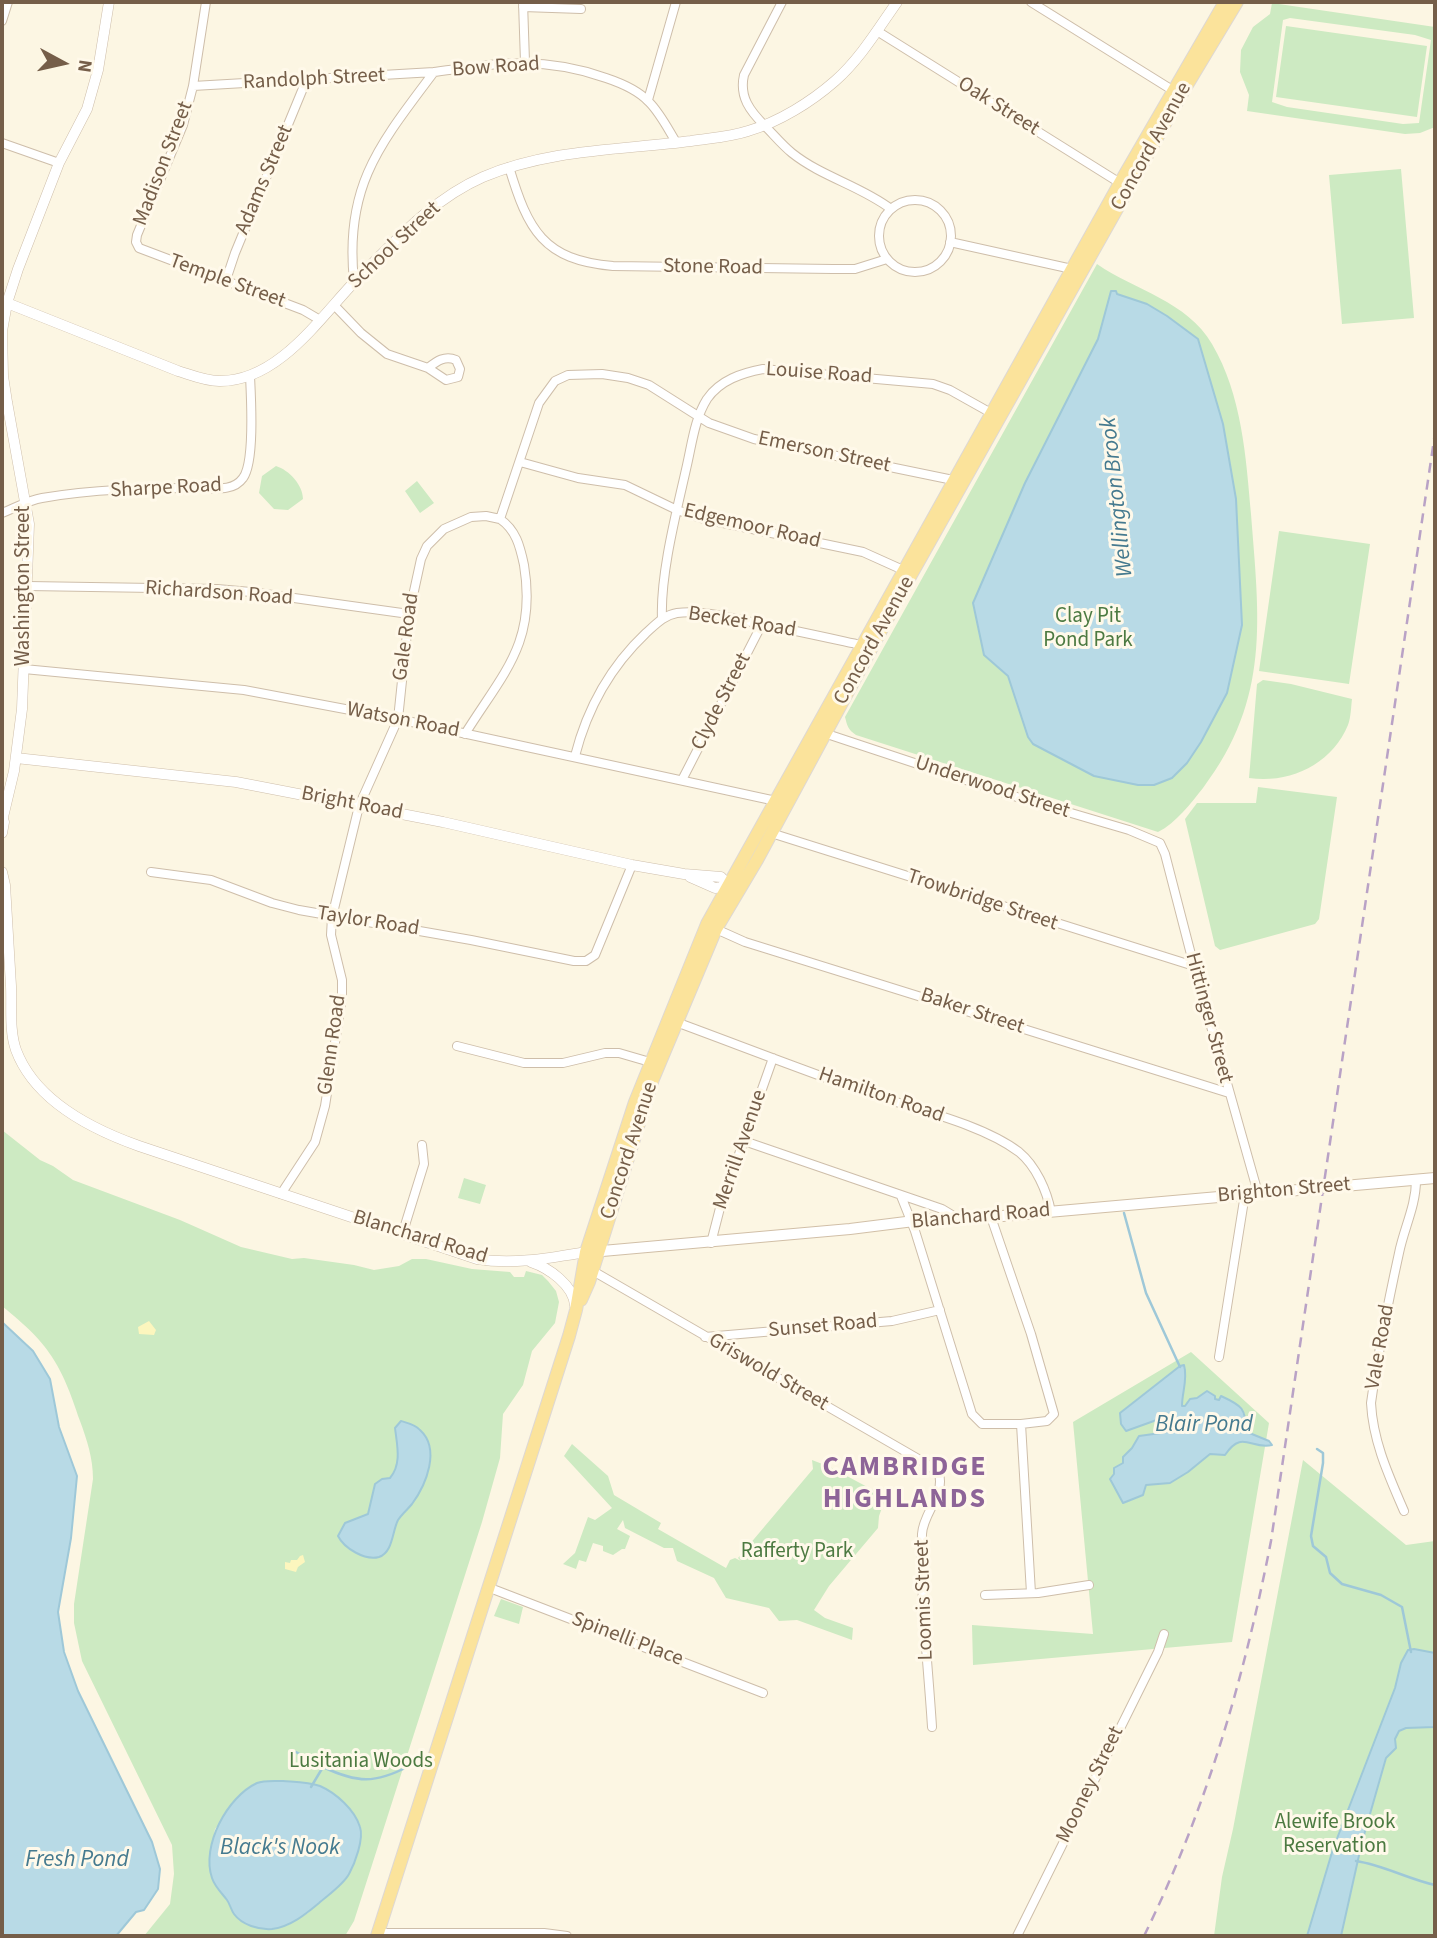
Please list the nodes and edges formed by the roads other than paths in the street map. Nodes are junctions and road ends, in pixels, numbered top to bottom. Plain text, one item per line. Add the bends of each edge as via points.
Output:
1 (8, 2) edge
2 (110, 2) edge
3 (206, 2) edge
4 (676, 2) edge
5 (782, 2) edge
6 (897, 2) edge
7 (1031, 2) edge
8 (1227, 2) edge
9 (523, 4) edge
10 (580, 9) dead end
11 (2, 21) edge
12 (877, 31) junction
13 (524, 62) junction
14 (435, 72) junction
15 (306, 81) junction
16 (193, 86) junction
17 (1177, 92) junction
18 (648, 100) junction
19 (764, 125) junction
20 (676, 142) junction
21 (2, 143) edge
22 (59, 163) junction
23 (509, 167) junction
24 (1120, 183) junction
25 (891, 209) junction
26 (950, 242) junction
27 (136, 243) joint
28 (887, 259) junction
29 (1072, 269) junction
30 (226, 281) junction
31 (354, 281) junction
32 (4, 302) edge
33 (334, 305) junction
34 (320, 320) junction
35 (428, 368) dead end
36 (250, 376) junction
37 (996, 415) junction
38 (698, 418) junction
39 (520, 462) junction
40 (959, 481) junction
41 (26, 504) junction
42 (677, 510) junction
43 (2, 513) edge
44 (500, 519) junction
45 (907, 573) junction
46 (27, 586) junction
47 (409, 614) junction
48 (662, 619) junction
49 (762, 624) junction
50 (866, 646) junction
51 (24, 669) junction
52 (398, 719) junction
53 (820, 731) junction
54 (466, 734) junction
55 (575, 756) junction
56 (16, 758) junction
57 (14, 771) junction
58 (682, 780) junction
59 (2, 790) edge
60 (782, 802) junction
61 (359, 806) junction
62 (2, 817) edge
63 (766, 832) junction
64 (2, 833) edge
65 (1160, 843) joint
66 (632, 864) junction
67 (2, 872) edge
68 (150, 872) dead end
69 (734, 888) junction
70 (332, 917) junction
71 (711, 927) junction
72 (1194, 966) junction
73 (676, 1022) junction
74 (457, 1046) dead end
75 (773, 1058) junction
76 (650, 1062) junction
77 (1229, 1093) junction
78 (744, 1141) junction
79 (422, 1145) dead end
80 (1435, 1178) edge
81 (1416, 1180) junction
82 (1258, 1193) junction
83 (281, 1194) junction
84 (1245, 1194) junction
85 (901, 1196) junction
86 (1132, 1205) joint
87 (1051, 1212) junction
88 (991, 1217) junction
89 (957, 1218) junction
90 (912, 1222) junction
91 (402, 1235) junction
92 (711, 1243) junction
93 (592, 1252) junction
94 (527, 1261) junction
95 (593, 1271) junction
96 (576, 1310) junction
97 (940, 1310) junction
98 (705, 1337) junction
99 (1219, 1357) dead end
100 (1021, 1424) junction
101 (940, 1477) joint
102 (1404, 1511) dead end
103 (1089, 1586) dead end
104 (490, 1588) junction
105 (1031, 1593) junction
106 (985, 1595) dead end
107 (1164, 1634) dead end
108 (763, 1693) dead end
109 (932, 1727) dead end
110 (378, 1935) edge
111 (567, 1936) edge
112 (1017, 1936) edge

1 - 11 street
2 - 22 street, Washington Street via 87,109
3 - 16 street, Madison Street
4 - 18 street
5 - 19 street via 741,86
6 - 12 street, School Street
7 - 17 street
8 - 17 main road, Concord Avenue
9 - 10 street
9 - 13 street
12 - 19 street, School Street via 828,87
12 - 24 street, Oak Street
13 - 14 street, Bow Road
13 - 18 street, Bow Road via 588,72
14 - 15 street, Randolph Street
14 - 31 street, Bow Road via 387,136 360,190 353,219
15 - 16 street, Randolph Street
15 - 30 street, Adams Street
16 - 27 street, Madison Street via 183,125
17 - 24 main road, Concord Avenue
17 - 37 main road, Concord Avenue
18 - 20 street, Bow Road
19 - 20 street, School Street via 732,135
19 - 25 street via 793,154
20 - 23 street, School Street via 541,157
21 - 22 street
22 - 32 street, Washington Street
23 - 28 street, Stone Road via 531,224 551,248 579,261 613,266 833,269 864,267
23 - 31 street, School Street via 441,202
24 - 29 main road, Concord Avenue
25 - 26 street via 909,200 929,202 947,220
25 - 28 street via 879,233
26 - 28 street via 942,259 925,271 906,271
26 - 29 street
27 - 30 street, Temple Street
29 - 37 main road, Concord Avenue
30 - 34 street, Temple Street
31 - 33 street, School Street
32 - 36 street, School Street via 186,374 221,381
32 - 41 street, Washington Street via 3,376
33 - 34 street, School Street
33 - 35 street via 387,354
34 - 36 street, School Street via 281,358
36 - 41 street, Sharpe Road via 248,464 237,484 222,489 40,498
37 - 38 street, Louise Road via 933,384 763,369 722,383 708,397
37 - 40 main road, Concord Avenue
38 - 39 street, Emerson Street via 661,391 628,378 568,375 555,381 539,403
38 - 40 street, Emerson Street via 754,439
38 - 42 street, Louise Road
39 - 42 street, Edgemoor Road via 625,485
39 - 44 street, Emerson Street
40 - 45 main road, Concord Avenue
41 - 43 street
41 - 46 street, Washington Street
42 - 45 street, Edgemoor Road via 863,552
42 - 48 street, Louise Road
44 - 47 street, Gale Road via 471,517 444,529 427,546
44 - 54 street via 517,537 523,559 526,619 502,681
45 - 50 main road, Concord Avenue
46 - 47 street, Richardson Road via 217,589
46 - 51 street, Washington Street
47 - 52 street, Gale Road
48 - 49 street, Becket Road via 692,613
48 - 55 street, Becket Road via 612,672 586,722
49 - 50 street, Becket Road
49 - 58 street, Clyde Street
50 - 53 main road, Concord Avenue
51 - 52 street, Watson Road via 233,689
51 - 56 street, Washington Street
52 - 54 street, Watson Road
52 - 61 street, Gale Road
53 - 60 main road, Concord Avenue
53 - 65 street, Underwood Street
54 - 55 street, Watson Road
55 - 58 street, Watson Road
56 - 57 street, Washington Street
56 - 61 street, Bright Road via 236,782
57 - 59 street, Washington Street
57 - 62 street, Washington Street
58 - 60 street, Watson Road
60 - 63 main road, Concord Avenue
61 - 66 street, Bright Road
61 - 70 street, Glenn Road
62 - 64 street, Washington Street
63 - 69 main road, Concord Avenue
63 - 72 street, Trowbridge Street
65 - 72 street, Hittinger Street
66 - 69 street, Bright Road via 684,874 715,888
66 - 70 street, Taylor Road via 595,955 589,959 574,961
67 - 83 street, Blanchard Road via 15,1048 34,1080 66,1109 113,1137
68 - 70 street, Taylor Road via 211,880 272,903
69 - 71 main road, Concord Avenue
70 - 83 street, Glenn Road via 342,998 325,1106 315,1142
71 - 73 main road, Concord Avenue
71 - 76 main road, Concord Avenue
71 - 77 street, Baker Street via 746,942
72 - 77 street, Hittinger Street
73 - 75 street, Hamilton Road
73 - 93 main road, Concord Avenue
74 - 76 street via 536,1064 563,1063 606,1052
75 - 78 street, Merrill Avenue
75 - 87 street, Hamilton Road via 1003,1142 1033,1168
76 - 93 main road, Concord Avenue
77 - 82 street, Hittinger Street
78 - 85 street
78 - 92 street, Merrill Avenue
79 - 91 street via 424,1164
80 - 81 main road, Brighton Street
81 - 82 main road, Brighton Street
81 - 102 street, Vale Road via 1371,1403 1378,1449
82 - 84 main road, Brighton Street
83 - 91 street, Blanchard Road
84 - 86 main road, Brighton Street
84 - 99 street
85 - 89 street
85 - 90 street
86 - 87 main road, Blanchard Road
87 - 88 main road, Blanchard Road
88 - 89 main road, Blanchard Road
88 - 100 street via 1054,1414 1047,1421
89 - 90 main road, Blanchard Road
90 - 92 main road, Blanchard Road
90 - 97 street
91 - 94 street, Blanchard Road via 477,1259
92 - 93 main road, Blanchard Road
93 - 94 street, Blanchard Road
93 - 95 main road, Concord Avenue
93 - 96 main road, Concord Avenue
94 - 96 street via 548,1269 569,1289
95 - 96 main road, Concord Avenue
95 - 98 street, Griswold Street
96 - 104 main road, Concord Avenue
97 - 98 street, Sunset Road via 892,1321
97 - 100 street via 976,1420
98 - 101 street, Griswold Street via 927,1464
100 - 105 street
101 - 109 street, Loomis Street via 941,1485 922,1530
103 - 105 street
104 - 108 street, Spinelli Place
104 - 110 main road, Concord Avenue
105 - 106 street
107 - 112 street, Mooney Street
110 - 111 street

